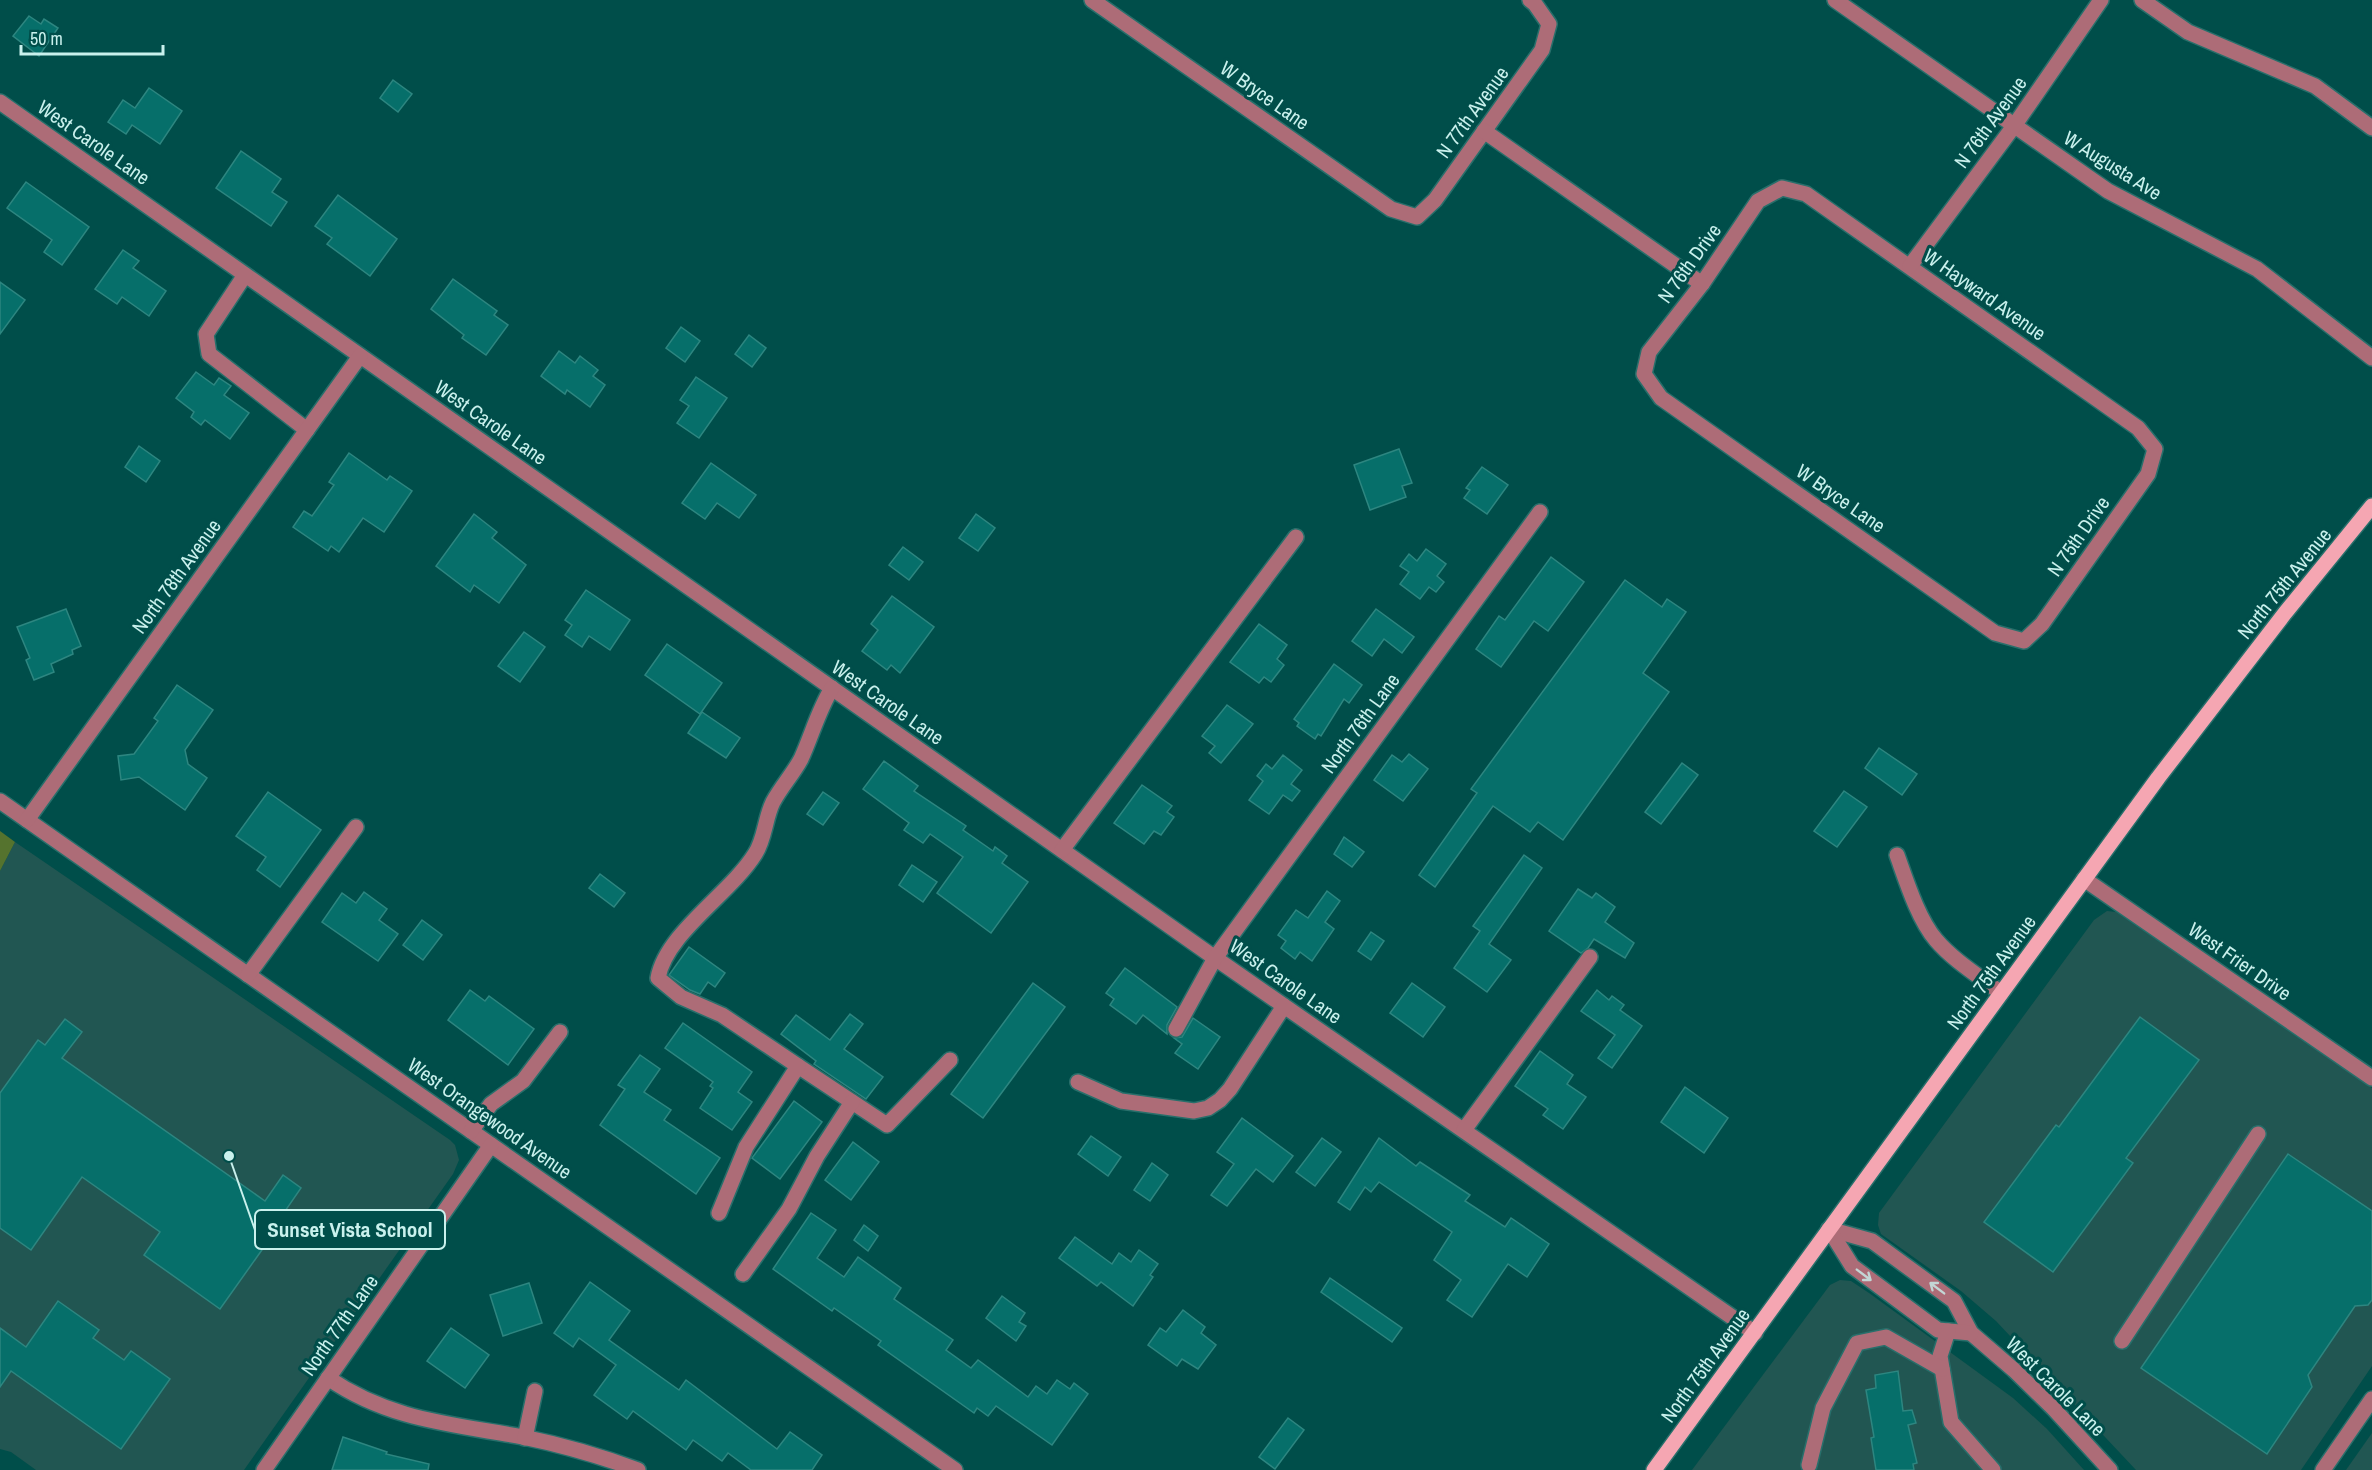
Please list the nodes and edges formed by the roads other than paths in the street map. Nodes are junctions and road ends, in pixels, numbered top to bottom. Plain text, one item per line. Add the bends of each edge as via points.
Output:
1 (1092, 0) edge
2 (1530, 0) edge
3 (1835, 0) edge
4 (2101, 0) edge
5 (2142, 0) edge
6 (0, 102) edge
7 (2014, 126) junction
8 (2372, 128) edge
9 (1484, 132) junction
10 (1782, 188) joint
11 (1417, 218) joint
12 (1910, 266) junction
13 (245, 275) junction
14 (1702, 284) junction
15 (360, 356) junction
16 (2372, 358) edge
17 (1644, 374) joint
18 (307, 430) junction
19 (2155, 449) joint
20 (2372, 506) edge
21 (1539, 512) dead end
22 (1296, 537) dead end
23 (2024, 641) joint
24 (832, 688) junction
25 (0, 801) edge
26 (27, 819) junction
27 (356, 827) dead end
28 (1062, 850) junction
29 (1897, 855) dead end
30 (2084, 879) junction
31 (1590, 957) dead end
32 (1215, 958) junction
33 (248, 975) junction
34 (2001, 993) junction
35 (1284, 1006) junction
36 (1176, 1029) dead end
37 (561, 1032) dead end
38 (950, 1060) dead end
39 (798, 1066) junction
40 (2372, 1078) edge
41 (1078, 1082) dead end
42 (852, 1102) junction
43 (1464, 1130) junction
44 (471, 1131) junction
45 (2258, 1134) dead end
46 (491, 1145) junction
47 (719, 1214) dead end
48 (1829, 1229) junction
49 (743, 1274) dead end
50 (1948, 1331) junction
51 (1755, 1333) junction
52 (1971, 1333) junction
53 (2122, 1341) dead end
54 (1942, 1369) junction
55 (328, 1378) junction
56 (535, 1391) dead end
57 (2372, 1399) edge
58 (525, 1438) junction
59 (1809, 1465) dead end
60 (264, 1470) edge
61 (638, 1470) edge
62 (955, 1470) edge
63 (1654, 1470) edge
64 (1993, 1470) edge
65 (2110, 1470) edge
66 (2323, 1470) edge

1 - 11 street, W Bryce Lane via 1391,209
2 - 9 street, N 77th Avenue via 1549,24 1542,50
3 - 7 street, W Augusta Ave
4 - 7 street, N 76th Avenue
5 - 8 street via 2188,32 2315,86
6 - 13 street, West Carole Lane
7 - 12 street, N 76th Avenue
7 - 16 street, W Augusta Ave via 2108,191 2257,269
9 - 11 street, N 77th Avenue via 1435,200
9 - 14 street
10 - 12 street, W Hayward Avenue via 1806,194
10 - 14 street, N 76th Drive via 1758,201
12 - 19 street, W Hayward Avenue via 2138,428
13 - 15 street, West Carole Lane
13 - 18 street via 206,334 209,354
14 - 17 street, N 76th Drive via 1649,352
15 - 18 street, North 78th Avenue
15 - 24 street, West Carole Lane
17 - 23 street, W Bryce Lane via 1661,398 1814,506 1995,633
18 - 26 street, North 78th Avenue
19 - 23 street, N 75th Drive via 2148,474 2042,624
20 - 30 main road, North 75th Avenue via 2220,697
21 - 32 street, North 76th Lane
22 - 28 street
24 - 28 street, West Carole Lane
24 - 39 street via 821,705 800,760 773,803 757,852 735,881 676,940 658,978 681,997 722,1015
25 - 26 street, West Orangewood Avenue
26 - 33 street, West Orangewood Avenue
27 - 33 street
28 - 32 street, West Carole Lane
29 - 34 street via 1934,938
30 - 34 main road, North 75th Avenue
30 - 40 street, West Frier Drive
31 - 43 street
32 - 35 street, West Carole Lane
32 - 36 street, North 76th Lane
33 - 44 street, West Orangewood Avenue
34 - 48 main road, North 75th Avenue
35 - 41 street via 1230,1089 1208,1108 1194,1111 1120,1101
35 - 43 street, West Carole Lane
37 - 44 street via 523,1081 491,1104
38 - 42 street via 888,1125
39 - 42 street
39 - 47 street via 746,1147
42 - 49 street via 789,1209
43 - 51 street, West Carole Lane
44 - 46 street, West Orangewood Avenue
45 - 53 street
46 - 55 street, North 77th Lane
46 - 62 street, West Orangewood Avenue
48 -> 50 street via 1852,1266 1938,1330
48 - 51 main road, North 75th Avenue
52 -> 48 street, West Carole Lane via 1954,1301 1882,1247
50 - 52 street
50 - 54 street via 1940,1356
51 - 63 main road, North 75th Avenue
52 - 65 street, West Carole Lane via 2045,1400
54 - 59 street via 1886,1337 1857,1343 1823,1408
54 - 64 street via 1951,1422
55 - 58 street via 350,1393 393,1412
55 - 60 street, North 77th Lane
56 - 58 street
57 - 66 street
58 - 61 street

